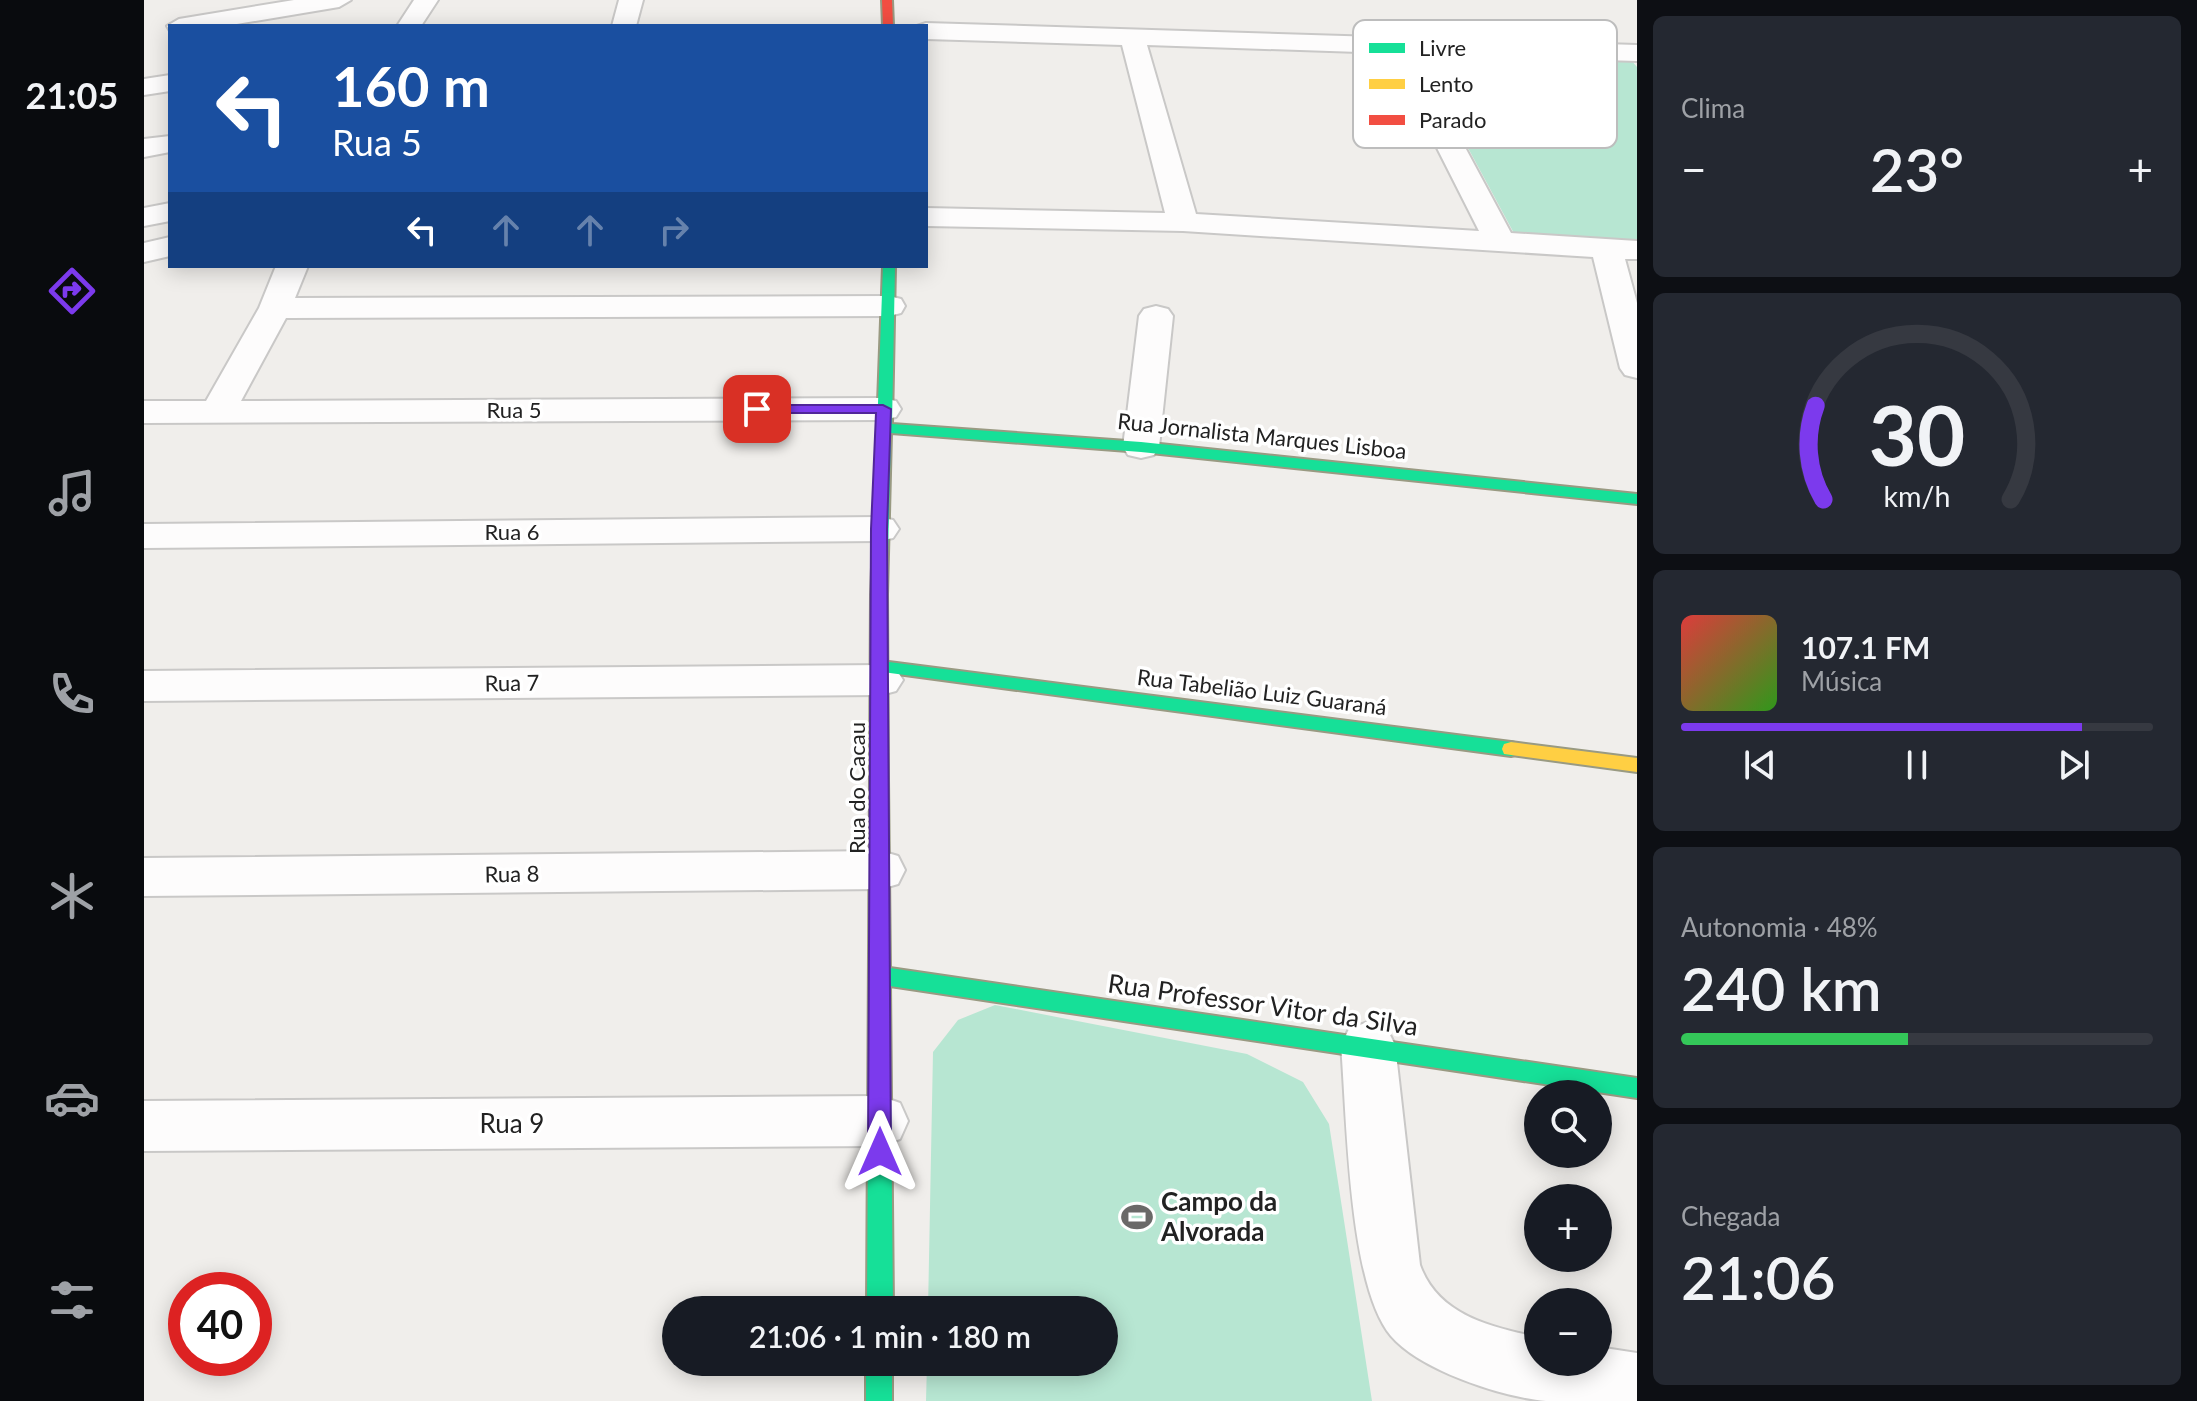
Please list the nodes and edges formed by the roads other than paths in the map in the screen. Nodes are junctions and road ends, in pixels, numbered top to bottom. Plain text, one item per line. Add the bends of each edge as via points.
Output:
1 (339, 0) edge
2 (426, 0) edge
3 (631, 0) edge
4 (887, 0) edge
5 (193, 24) edge
6 (410, 24) edge
7 (625, 24) edge
8 (888, 24) edge
9 (928, 31) edge
10 (1132, 36) junction
11 (1353, 44) edge
12 (1617, 52) edge
13 (1637, 53) edge
14 (168, 83) edge
15 (144, 87) edge
16 (168, 144) edge
17 (144, 148) edge
18 (1451, 148) edge
19 (168, 212) edge
20 (144, 217) edge
21 (928, 217) edge
22 (1183, 222) junction
23 (1501, 244) junction
24 (168, 247) edge
25 (1622, 250) edge
26 (144, 253) edge
27 (291, 268) edge
28 (889, 268) edge
29 (889, 306) junction
30 (275, 308) junction
31 (1156, 316) dead end
32 (1637, 368) edge
33 (218, 411) junction
34 (144, 412) edge
35 (883, 418) junction
36 (1141, 447) junction
37 (1637, 499) edge
38 (879, 529) junction
39 (144, 536) edge
40 (881, 673) junction
41 (144, 686) edge
42 (1637, 765) edge
43 (881, 870) junction
44 (144, 877) edge
45 (882, 976) junction
46 (1368, 1045) junction
47 (1637, 1088) edge
48 (880, 1121) junction
49 (144, 1126) edge
50 (880, 1296) edge
51 (879, 1376) edge
52 (1637, 1385) edge
53 (879, 1401) edge

1 - 5 street
2 - 6 street
3 - 7 street
4 - 8 street
9 - 10 street
10 - 11 street
10 - 22 street
12 - 13 street
14 - 15 street
16 - 17 street
18 - 23 street
19 - 20 street
21 - 22 street
22 - 23 street
23 - 25 street
24 - 26 street
25 - 32 street
27 - 30 street
28 - 29 street, Rua do Cacau
29 - 30 street
29 - 35 street, Rua do Cacau
30 - 33 street
31 - 36 street
33 - 34 street, Rua 5
33 - 35 street, Rua 5
35 - 36 street, Rua Jornalista Marques Lisboa
35 - 38 street, Rua do Cacau
36 - 37 street, Rua Jornalista Marques Lisboa
38 - 39 street, Rua 6
38 - 40 street, Rua do Cacau
40 - 41 street, Rua 7
40 - 42 street, Rua Tabelião Luiz Guaraná
40 - 43 street, Rua do Cacau
43 - 44 street, Rua 8
43 - 45 street, Rua do Cacau
45 - 46 street, Rua Professor Vitor da Silva
45 - 48 street, Rua do Cacau
46 - 47 street, Rua Professor Vitor da Silva
46 - 52 street via 1390,1265 1414,1315 1480,1354
48 - 49 street, Rua 9
48 - 50 street, Rua do Cacau
51 - 53 street

